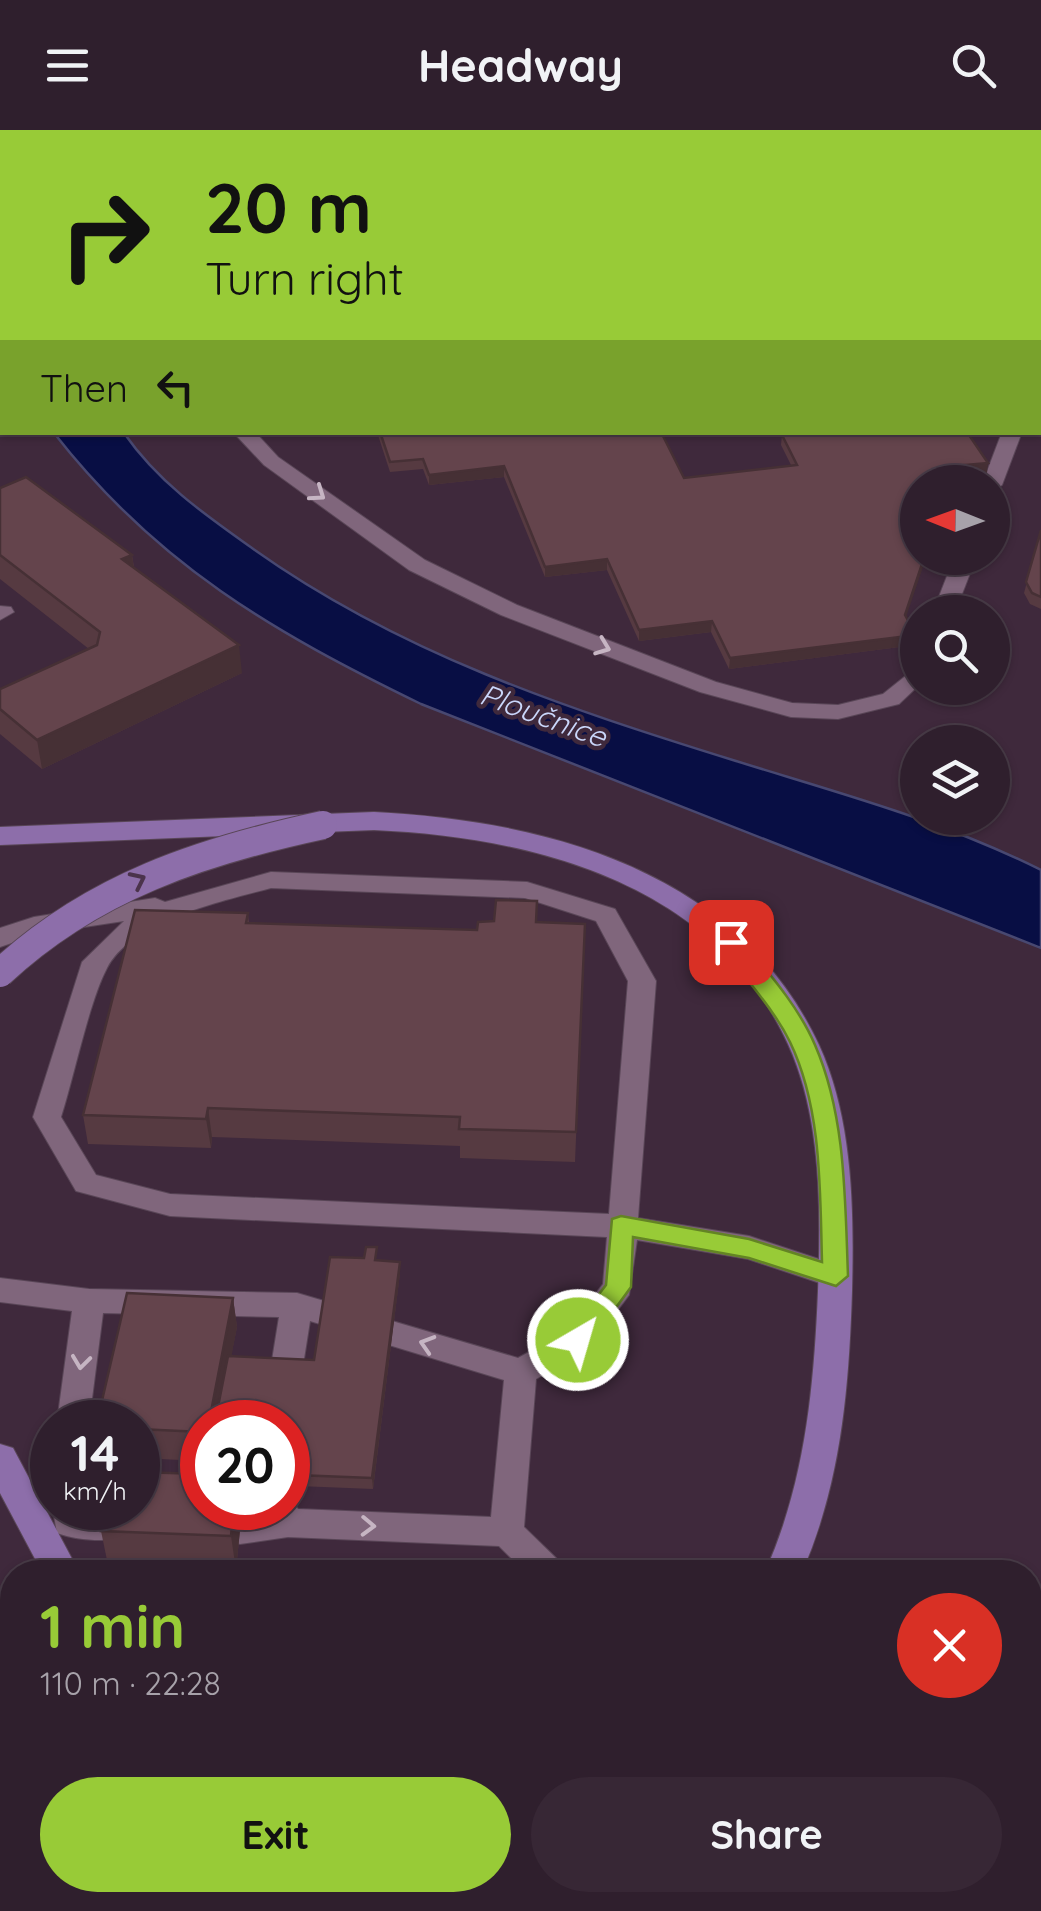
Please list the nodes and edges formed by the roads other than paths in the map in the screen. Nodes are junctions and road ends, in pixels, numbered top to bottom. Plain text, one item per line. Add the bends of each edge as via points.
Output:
1 (246, 435) edge
2 (1011, 435) edge
3 (1000, 465) edge
4 (900, 690) edge
5 (323, 825) junction
6 (0, 836) edge
7 (192, 901) junction
8 (0, 938) edge
9 (0, 972) edge
10 (621, 1226) junction
11 (836, 1276) junction
12 (0, 1290) edge
13 (88, 1301) junction
14 (296, 1305) junction
15 (521, 1372) junction
16 (76, 1400) edge
17 (281, 1400) edge
18 (0, 1459) edge
19 (310, 1517) edge
20 (506, 1532) junction
21 (55, 1560) edge
22 (535, 1560) edge
23 (790, 1560) edge

1 -> 4 lane via 271,461 417,564 508,610 708,687 791,710 838,712 891,699
2 - 3 lane
5 - 6 main road, bridge
9 -> 5 main road, bridge via 60,921 142,877 220,846
5 - 11 main road via 431,821 564,847 683,903 731,942 803,1045 822,1108
7 - 8 lane via 34,926
7 - 10 lane via 270,880 527,890 606,915 642,981
7 - 10 lane via 134,926 95,962 47,1117 86,1183 170,1204
10 - 11 lane via 749,1248
10 - 15 lane via 618,1287 578,1340
11 - 23 main road via 830,1386 800,1540
12 - 13 lane
13 - 14 lane
13 -> 16 lane
15 -> 14 lane
14 - 17 lane
15 - 20 lane
18 - 21 main road
19 -> 20 lane
20 - 22 lane

